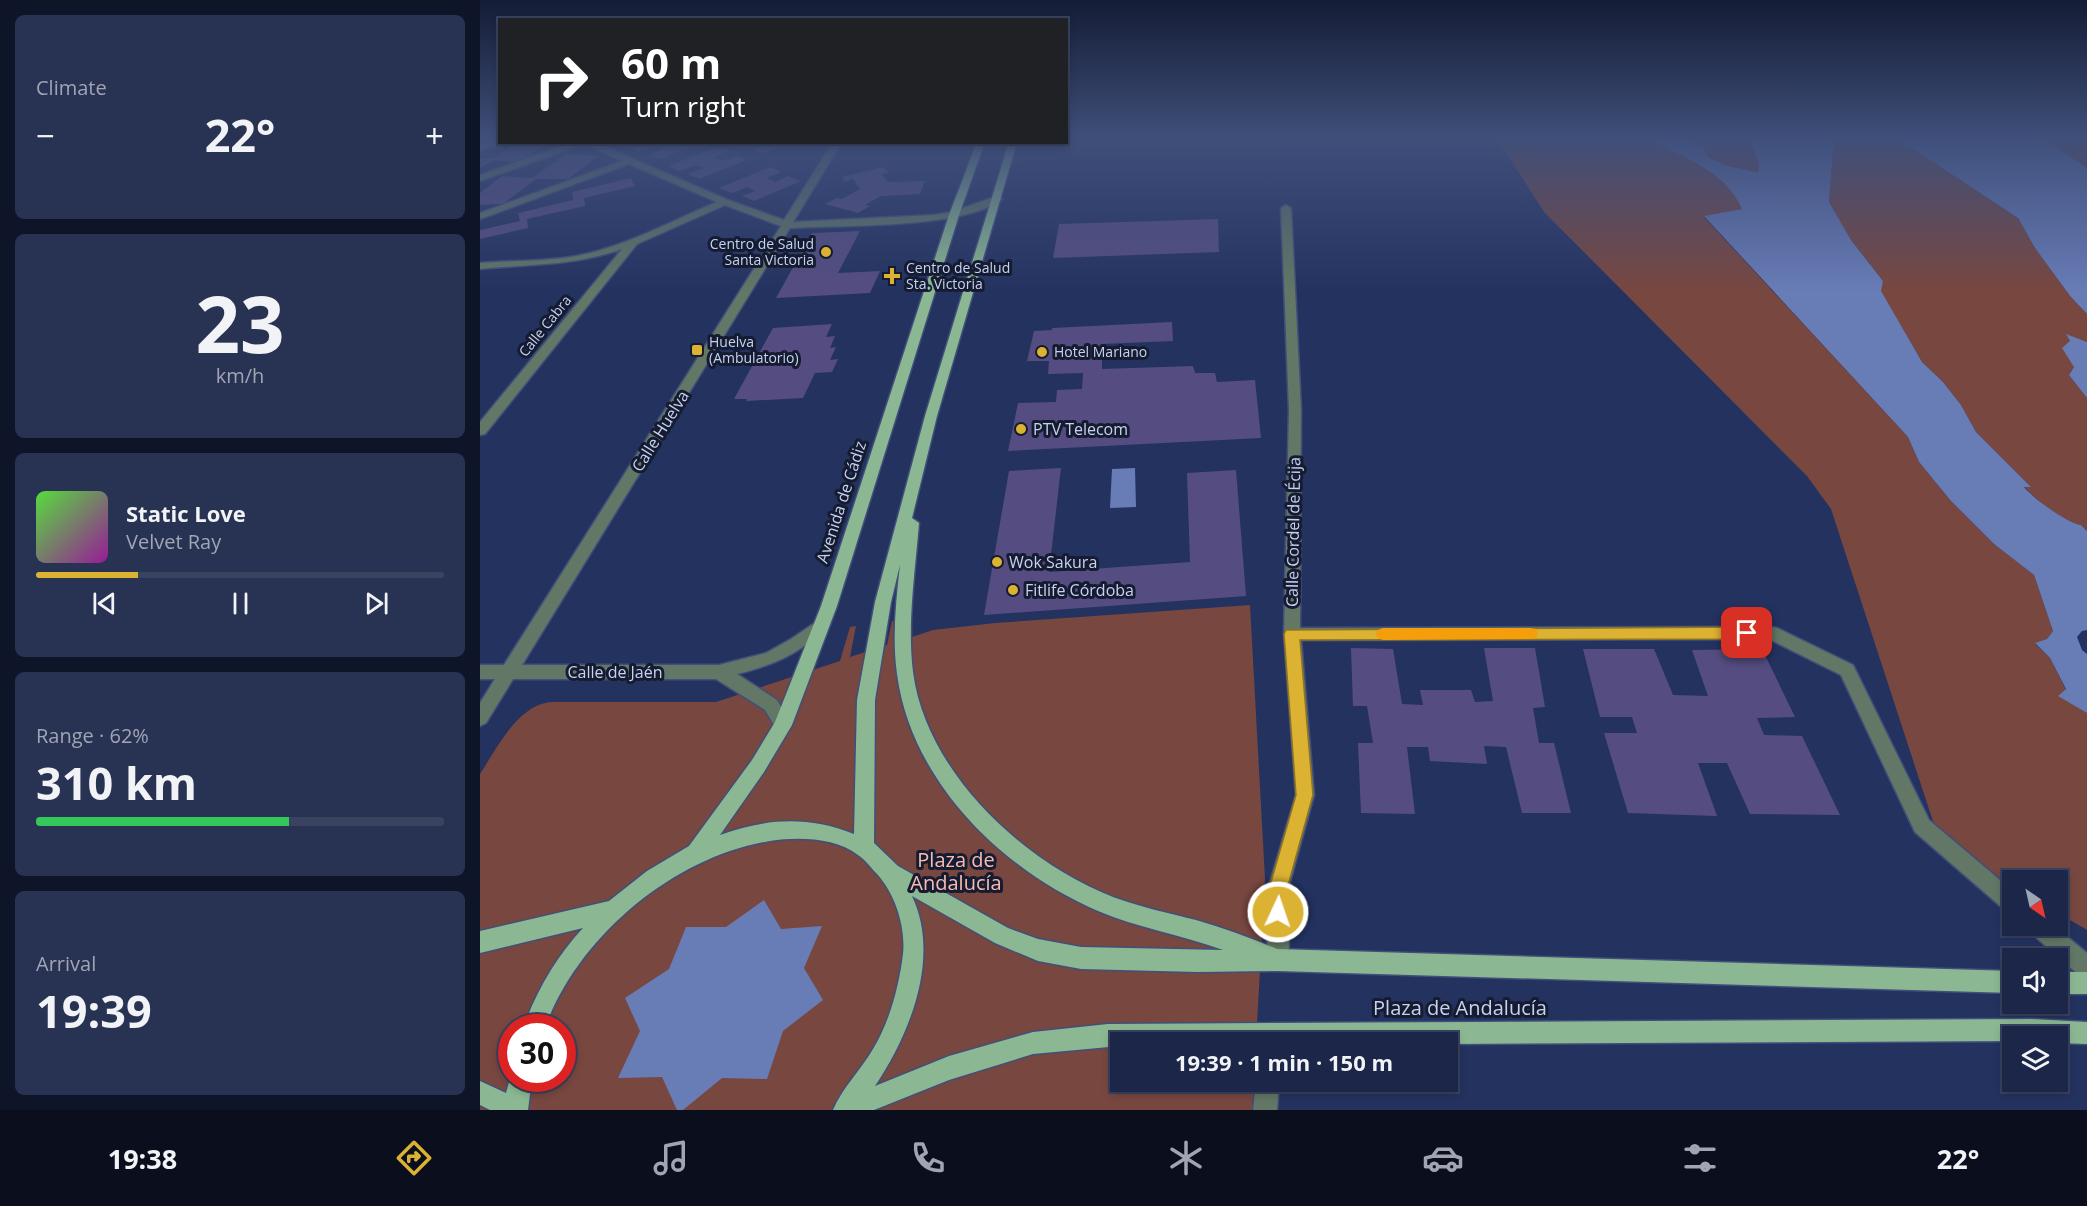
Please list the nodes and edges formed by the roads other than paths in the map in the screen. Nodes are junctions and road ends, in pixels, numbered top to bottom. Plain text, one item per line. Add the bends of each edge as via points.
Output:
1 (554, 189) edge
2 (694, 189) edge
3 (810, 189) edge
4 (964, 189) edge
5 (1000, 189) edge
6 (997, 199) junction
7 (725, 202) junction
8 (1286, 208) dead end
9 (954, 215) junction
10 (480, 216) edge
11 (788, 225) junction
12 (634, 240) junction
13 (480, 266) edge
14 (480, 431) edge
15 (915, 482) junction
16 (822, 624) junction
17 (1292, 634) junction
18 (480, 672) edge
19 (510, 672) junction
20 (719, 672) junction
21 (480, 718) edge
22 (783, 725) junction
23 (864, 848) junction
24 (696, 853) junction
25 (891, 873) junction
26 (2002, 895) edge
27 (614, 910) junction
28 (2050, 936) edge
29 (480, 942) edge
30 (1278, 960) junction
31 (2087, 967) edge
32 (2002, 982) edge
33 (2068, 983) edge
34 (2087, 983) edge
35 (539, 1014) edge
36 (2087, 1033) edge
37 (1110, 1035) edge
38 (1458, 1037) edge
39 (518, 1092) edge
40 (1267, 1092) edge
41 (480, 1093) edge
42 (516, 1110) edge
43 (845, 1110) edge
44 (1265, 1110) edge

1 - 10 street
2 - 7 street
3 - 11 street, Calle Huelva
4 - 9 main road, Avenida de Cádiz
5 - 6 main road
6 - 9 street
6 - 15 main road via 931,416
7 - 11 street
7 - 12 street
8 - 17 street, Calle Cordel de Écija via 1295,410
9 - 11 street
9 - 16 main road, Avenida de Cádiz
11 - 19 street, Calle Huelva
12 - 13 street via 564,261
12 - 14 street, Calle Cabra
15 - 23 main road via 883,602 870,671 866,700
15 - 30 main road via 904,652 909,695 921,731 947,778 1003,839 1049,873 1101,902
16 - 20 street, Calle de Jaén via 770,659
16 - 22 main road, Avenida de Cádiz
17 - 26 street via 1771,633 1847,670 1922,826
17 - 30 street, Calle Cordel de Écija via 1305,795 1278,889
18 - 19 street, Calle de Jaén
19 - 20 street, Calle de Jaén
19 - 21 street, Calle Huelva
20 - 22 street, Calle de Jaén via 771,705
22 - 24 main road, Avenida de Cádiz
23 - 24 main road, Plaza de Andalucía via 829,833 788,828 742,836
23 - 25 main road, Plaza de Andalucía
24 - 27 main road, Plaza de Andalucía via 654,878
25 - 30 main road, Plaza de Andalucía via 1002,936 1038,950 1081,958
25 - 43 main road, Plaza de Andalucía via 909,912 914,952 905,1002 882,1056
27 - 29 main road
27 - 35 main road, Plaza de Andalucía via 574,953
28 - 31 street
30 - 32 main road, Plaza de Andalucía
33 - 34 main road
36 - 38 main road, Plaza de Andalucía via 2031,1030
37 - 43 main road, Plaza de Andalucía via 1034,1043 949,1068
39 - 42 main road
40 - 44 street
41 - 42 main road

